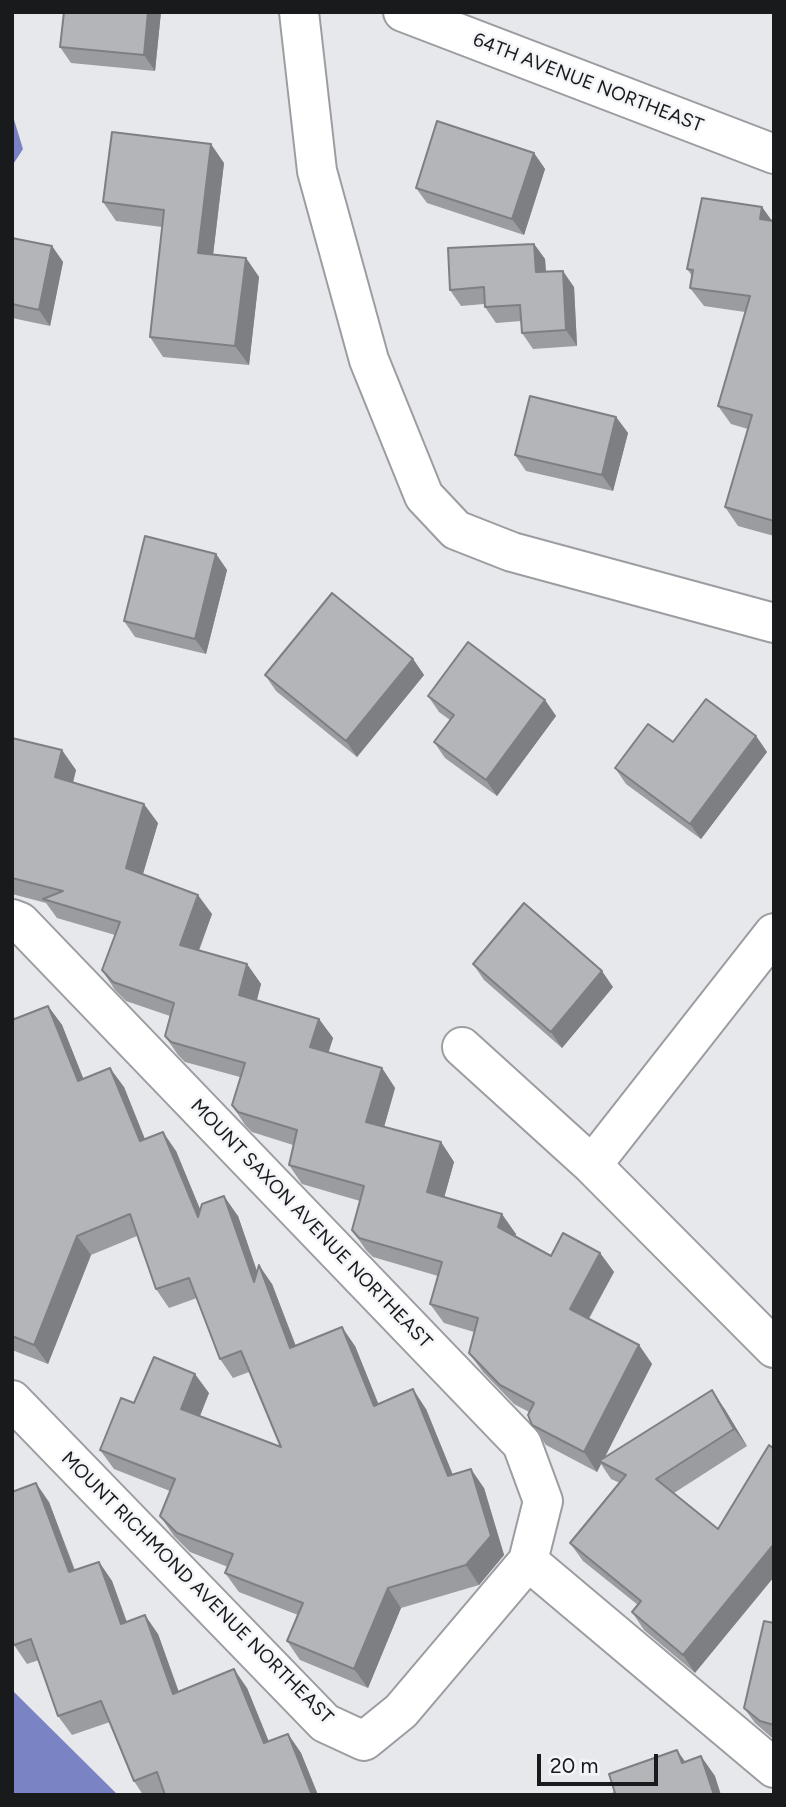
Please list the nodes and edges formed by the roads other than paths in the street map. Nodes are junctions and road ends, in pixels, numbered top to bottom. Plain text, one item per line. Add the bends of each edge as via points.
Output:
1 (299, 12) edge
2 (403, 12) edge
3 (774, 154) edge
4 (774, 623) edge
5 (12, 919) edge
6 (774, 933) edge
7 (462, 1047) dead end
8 (592, 1165) junction
9 (774, 1349) edge
10 (12, 1400) edge
11 (528, 1561) junction
12 (774, 1768) edge

1 - 4 street via 317,171 369,360 424,496 456,530 512,552
2 - 3 street, 64TH AVENUE NORTHEAST
5 - 11 street, MOUNT SAXON AVENUE NORTHEAST via 20,922 522,1444 543,1501
6 - 8 street
7 - 8 street
8 - 9 street
10 - 11 street, MOUNT RICHMOND AVENUE NORTHEAST via 325,1723 364,1741 401,1711
11 - 12 street

